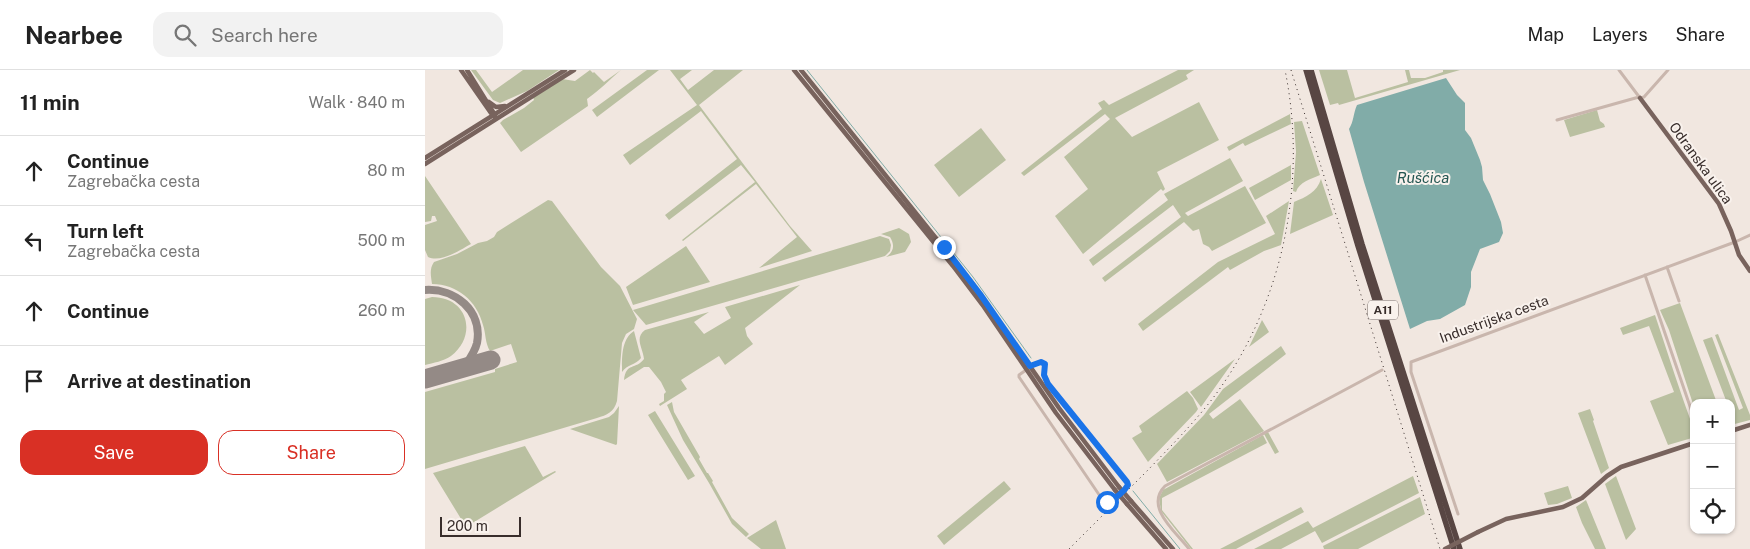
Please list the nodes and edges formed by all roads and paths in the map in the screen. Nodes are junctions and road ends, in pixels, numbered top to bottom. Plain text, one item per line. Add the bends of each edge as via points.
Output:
1 (461, 70) edge
2 (467, 70) edge
3 (565, 70) edge
4 (574, 70) edge
5 (795, 70) edge
6 (801, 70) edge
7 (1306, 70) edge
8 (1311, 70) edge
9 (1619, 70) edge
10 (1668, 70) edge
11 (481, 96) junction
12 (1639, 98) junction
13 (509, 105) junction
14 (494, 116) junction
15 (1557, 120) dead end
16 (483, 122) junction
17 (425, 158) edge
18 (425, 164) edge
19 (1750, 235) edge
20 (1735, 242) junction
21 (1667, 267) junction
22 (1750, 271) edge
23 (1645, 275) junction
24 (1679, 301) dead end
25 (1028, 368) junction
26 (1382, 370) dead end
27 (1690, 406) edge
28 (1750, 425) edge
29 (1735, 430) edge
30 (1690, 445) edge
31 (1129, 502) junction
32 (1459, 514) dead end
33 (1166, 549) edge
34 (1173, 549) edge
35 (1189, 549) edge
36 (1445, 549) edge
37 (1455, 549) edge
38 (1460, 549) edge

1 - 11 main road
2 - 11 main road
3 - 13 main road
4 - 14 main road
5 - 25 main road via 953,266
6 - 25 main road via 956,262
7 - 37 highway, A11 via 1358,246
8 - 38 highway, A11 via 1362,244
9 - 12 street
10 - 12 street via 1644,97
11 - 13 main road via 494,106
11 - 14 main road
11 - 16 main road via 486,112
12 - 15 street
12 - 20 main road, Odranska ulica via 1716,201
13 - 14 main road
14 - 16 main road
14 - 18 main road
16 - 17 main road
19 - 20 street, Industrijska cesta
20 - 21 street, Industrijska cesta
20 - 22 main road, Odranska ulica
21 - 23 street, Industrijska cesta
21 - 24 street
23 - 27 street
23 - 32 street, Industrijska cesta via 1411,362 1411,372
25 - 25 street via 1041,362 1045,364 1044,375 1048,384 1127,482 1126,488 1112,500 1107,502 1101,498 1019,377
25 - 31 main road, bridge
26 - 35 street via 1163,488 1157,498 1159,510
28 - 29 main road
30 - 36 main road, bridge via 1621,467 1582,498 1563,507 1506,519
31 - 33 main road
31 - 34 main road

